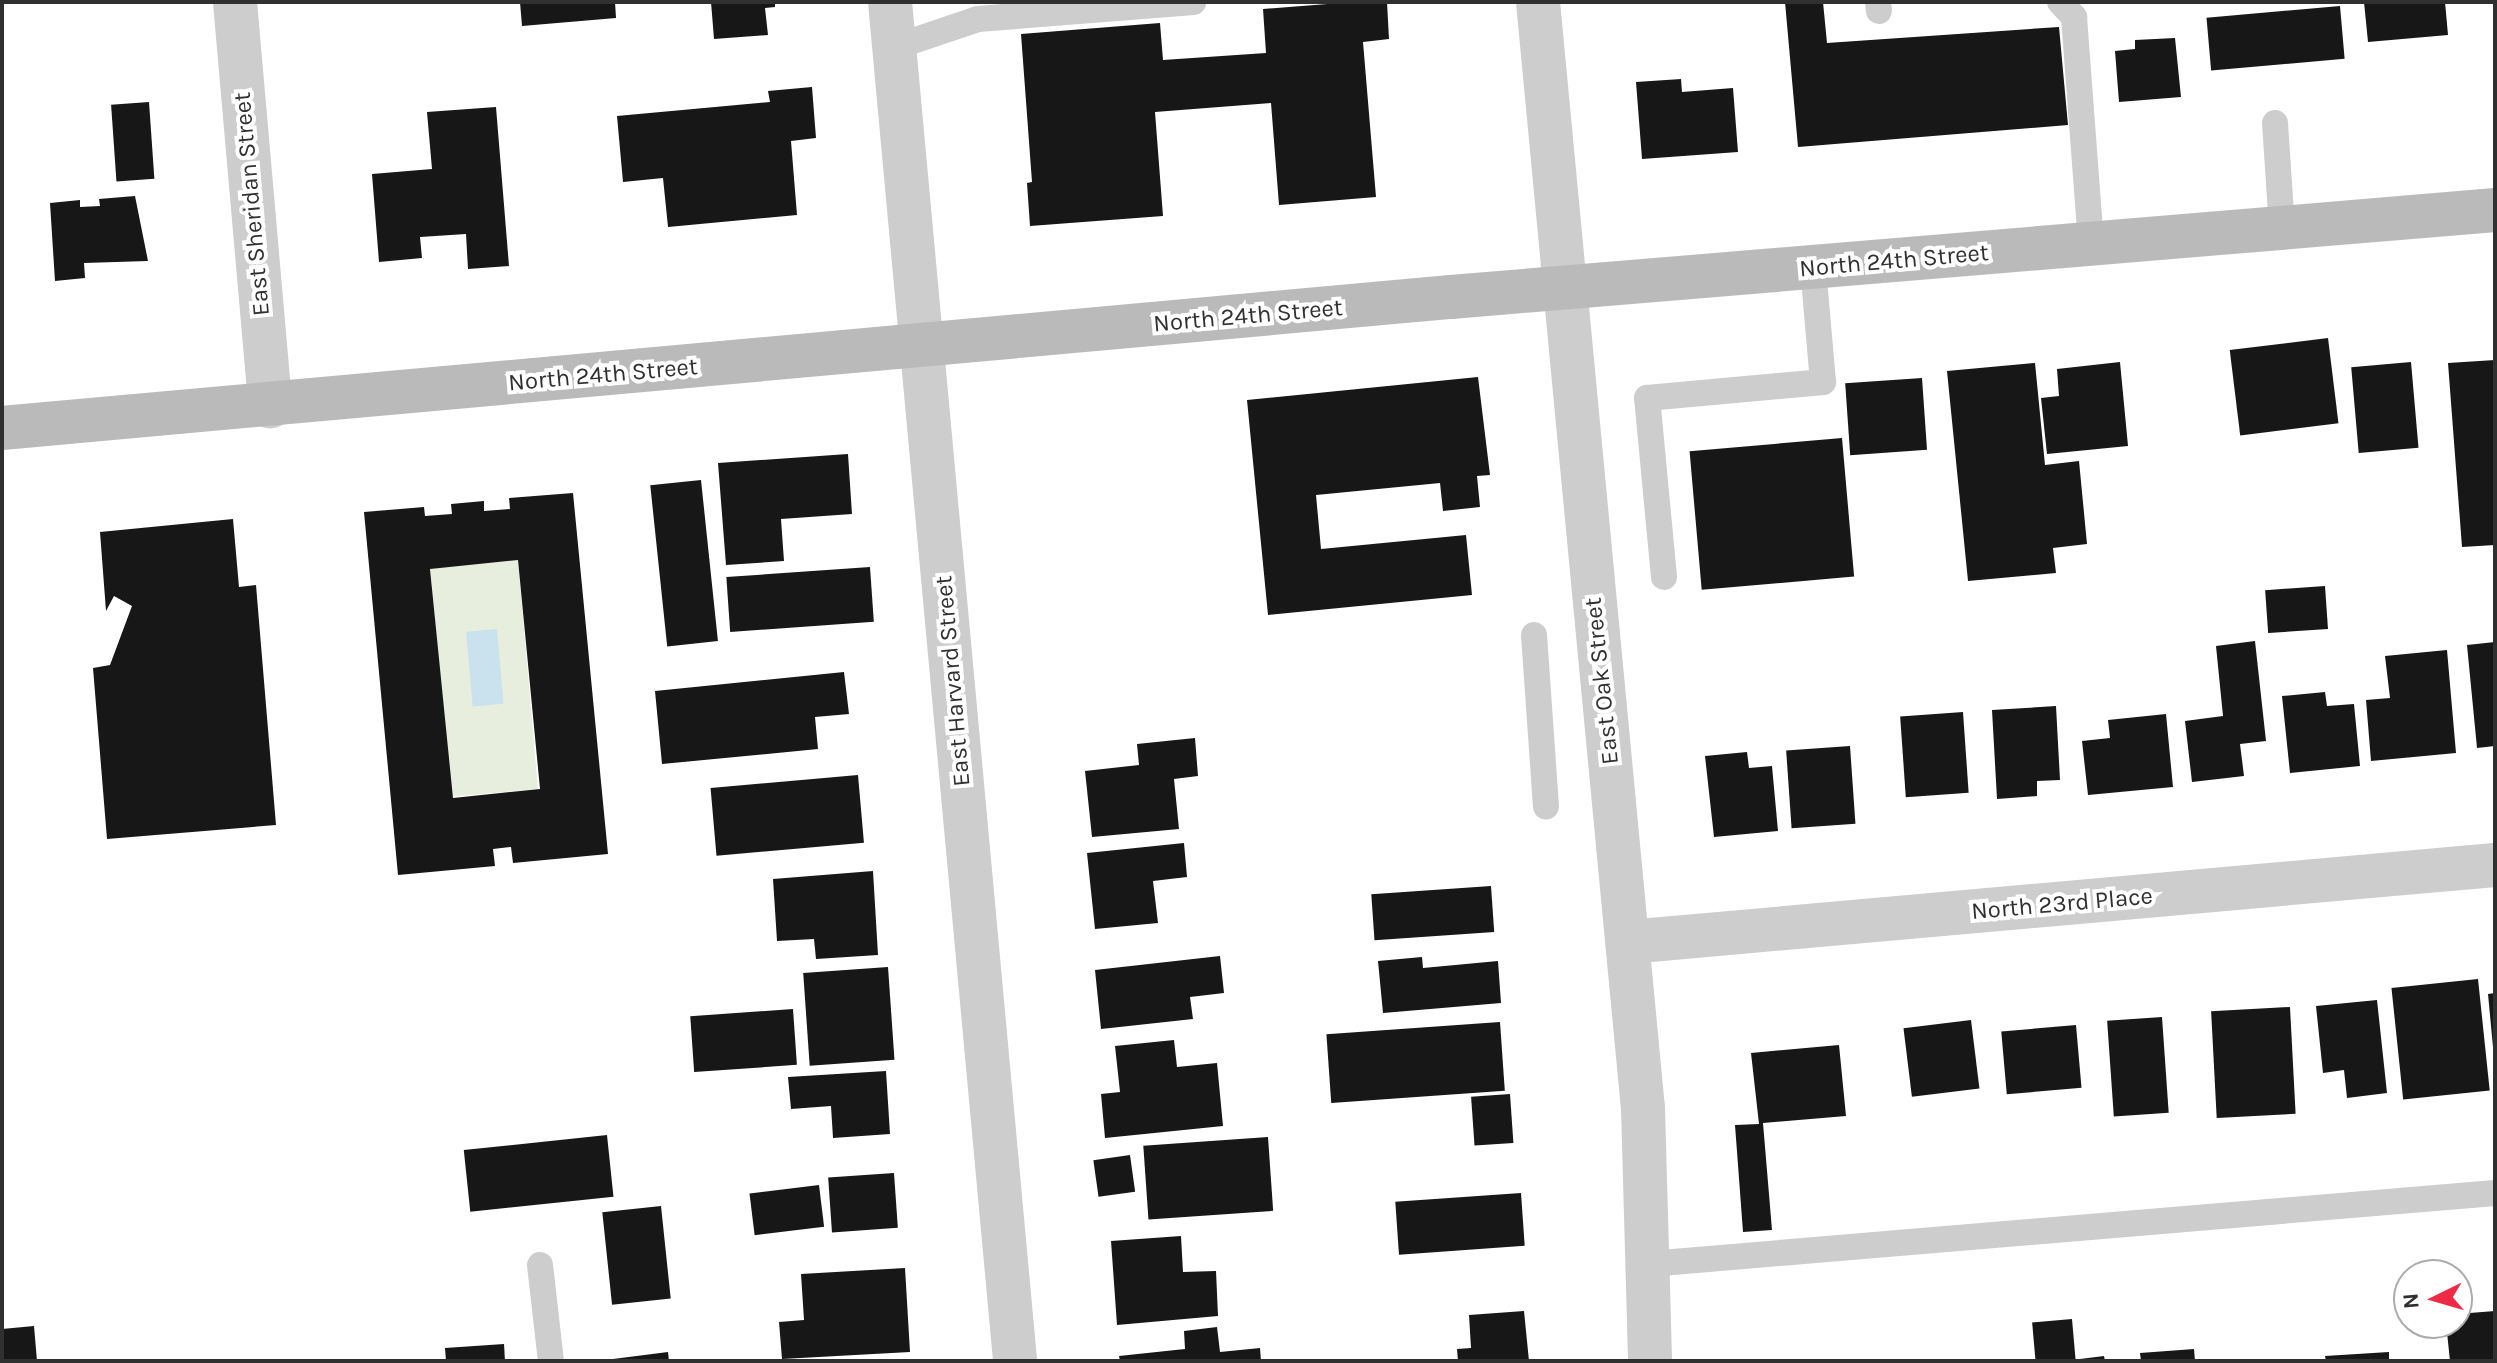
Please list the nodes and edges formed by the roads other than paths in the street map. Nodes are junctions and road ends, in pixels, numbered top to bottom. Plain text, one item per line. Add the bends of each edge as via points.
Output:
1 (235, 2) edge
2 (890, 2) edge
3 (1193, 2) edge
4 (1538, 2) edge
5 (2060, 2) edge
6 (895, 47) junction
7 (2275, 123) dead end
8 (2495, 210) edge
9 (2282, 228) junction
10 (2091, 244) junction
11 (1813, 268) junction
12 (1562, 288) junction
13 (923, 345) junction
14 (270, 406) junction
15 (2, 428) edge
16 (1664, 577) dead end
17 (1534, 635) dead end
18 (1546, 807) dead end
19 (2495, 865) edge
20 (1628, 942) junction
21 (2495, 1193) edge
22 (1649, 1264) junction
23 (540, 1265) dead end
24 (551, 1361) edge
25 (1015, 1361) edge
26 (1650, 1361) edge

1 - 14 street, East Sheridan Street
2 - 6 street, East Harvard Street
3 - 6 lane via 978,19
4 - 12 street, East Oak Street
5 - 10 lane via 2074,17
6 - 13 street, East Harvard Street
7 - 9 lane
8 - 9 main road, North 24th Street
9 - 10 main road, North 24th Street
10 - 11 main road, North 24th Street
11 - 12 main road, North 24th Street
11 - 16 lane via 1823,382 1647,398
12 - 13 main road, North 24th Street
12 - 20 street, East Oak Street
13 - 14 main road, North 24th Street
13 - 25 street, East Harvard Street
14 - 15 main road, North 24th Street
17 - 18 lane
19 - 20 street, North 23rd Place
20 - 22 street, East Oak Street via 1643,1108
21 - 22 lane
22 - 26 street, East Oak Street
23 - 24 lane

